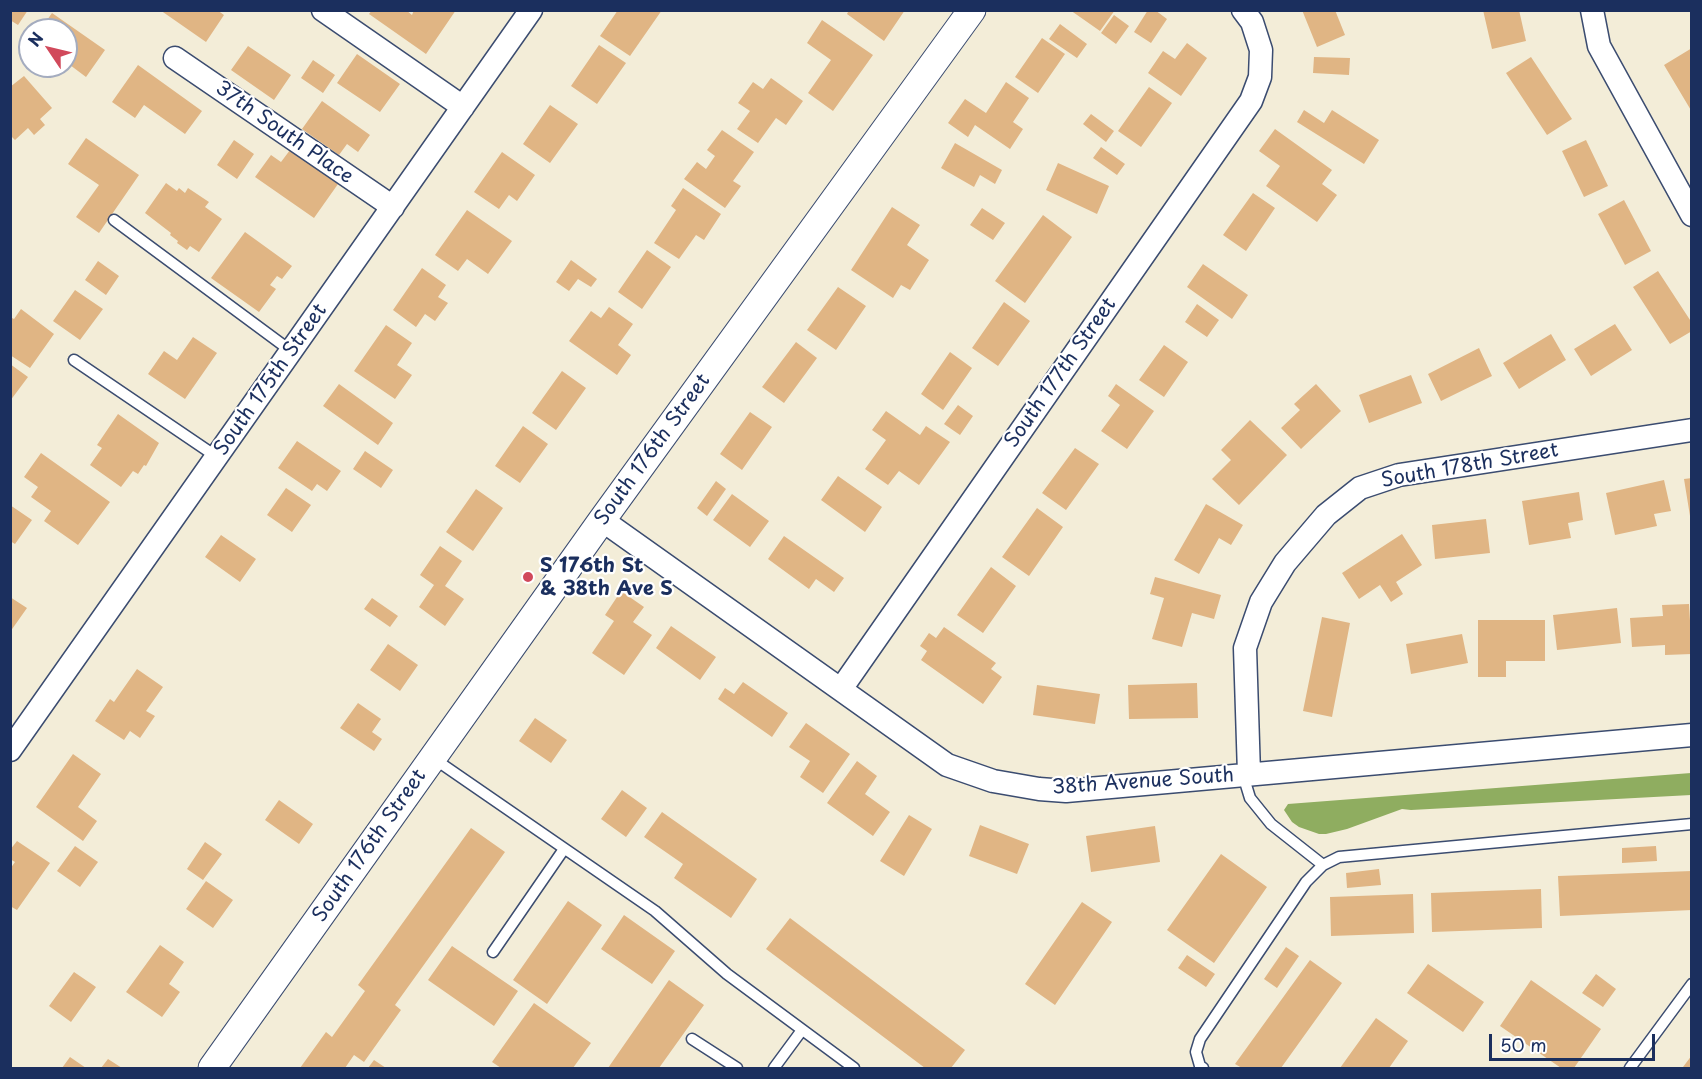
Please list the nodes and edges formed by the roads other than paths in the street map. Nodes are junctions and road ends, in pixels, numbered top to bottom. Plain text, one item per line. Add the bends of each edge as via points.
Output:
1 (323, 10) edge
2 (531, 10) edge
3 (972, 10) edge
4 (1243, 10) edge
5 (1592, 10) edge
6 (175, 58) dead end
7 (463, 107) junction
8 (393, 207) junction
9 (1692, 215) edge
10 (114, 220) dead end
11 (291, 351) junction
12 (74, 360) dead end
13 (1692, 430) edge
14 (217, 457) junction
15 (602, 520) junction
16 (841, 689) junction
17 (1692, 735) edge
18 (10, 750) edge
19 (433, 758) junction
20 (1246, 774) junction
21 (1692, 824) edge
22 (564, 849) junction
23 (1323, 865) junction
24 (493, 952) dead end
25 (1692, 984) edge
26 (802, 1030) junction
27 (692, 1039) dead end
28 (219, 1063) edge
29 (737, 1068) edge
30 (774, 1068) edge
31 (854, 1068) edge
32 (1203, 1068) edge
33 (1630, 1068) edge

1 - 7 street
2 - 7 street, South 175th Street
3 - 15 street, South 176th Street
4 - 16 street, South 177th Street via 1252,22 1261,50 1260,77 1251,101
5 - 9 street via 1599,46
6 - 8 street, 37th South Place
7 - 8 street, South 175th Street
8 - 11 street, South 175th Street
10 - 11 lane
11 - 14 street, South 175th Street
12 - 14 lane
13 - 20 street, South 178th Street via 1399,475 1360,488 1326,515 1285,563 1261,602 1245,648
14 - 18 street, South 175th Street
15 - 16 street, 38th Avenue South
15 - 19 street, South 176th Street
16 - 20 street, 38th Avenue South via 947,765 993,781 1066,791
17 - 20 street, 38th Avenue South
19 - 22 lane
19 - 28 street, South 176th Street
20 - 23 lane via 1250,798 1271,824
21 - 23 lane via 1338,857
22 - 24 lane
22 - 26 lane via 656,911 727,974
23 - 32 lane via 1306,882 1200,1039 1196,1052
25 - 33 lane
26 - 30 lane
26 - 31 lane
27 - 29 lane

